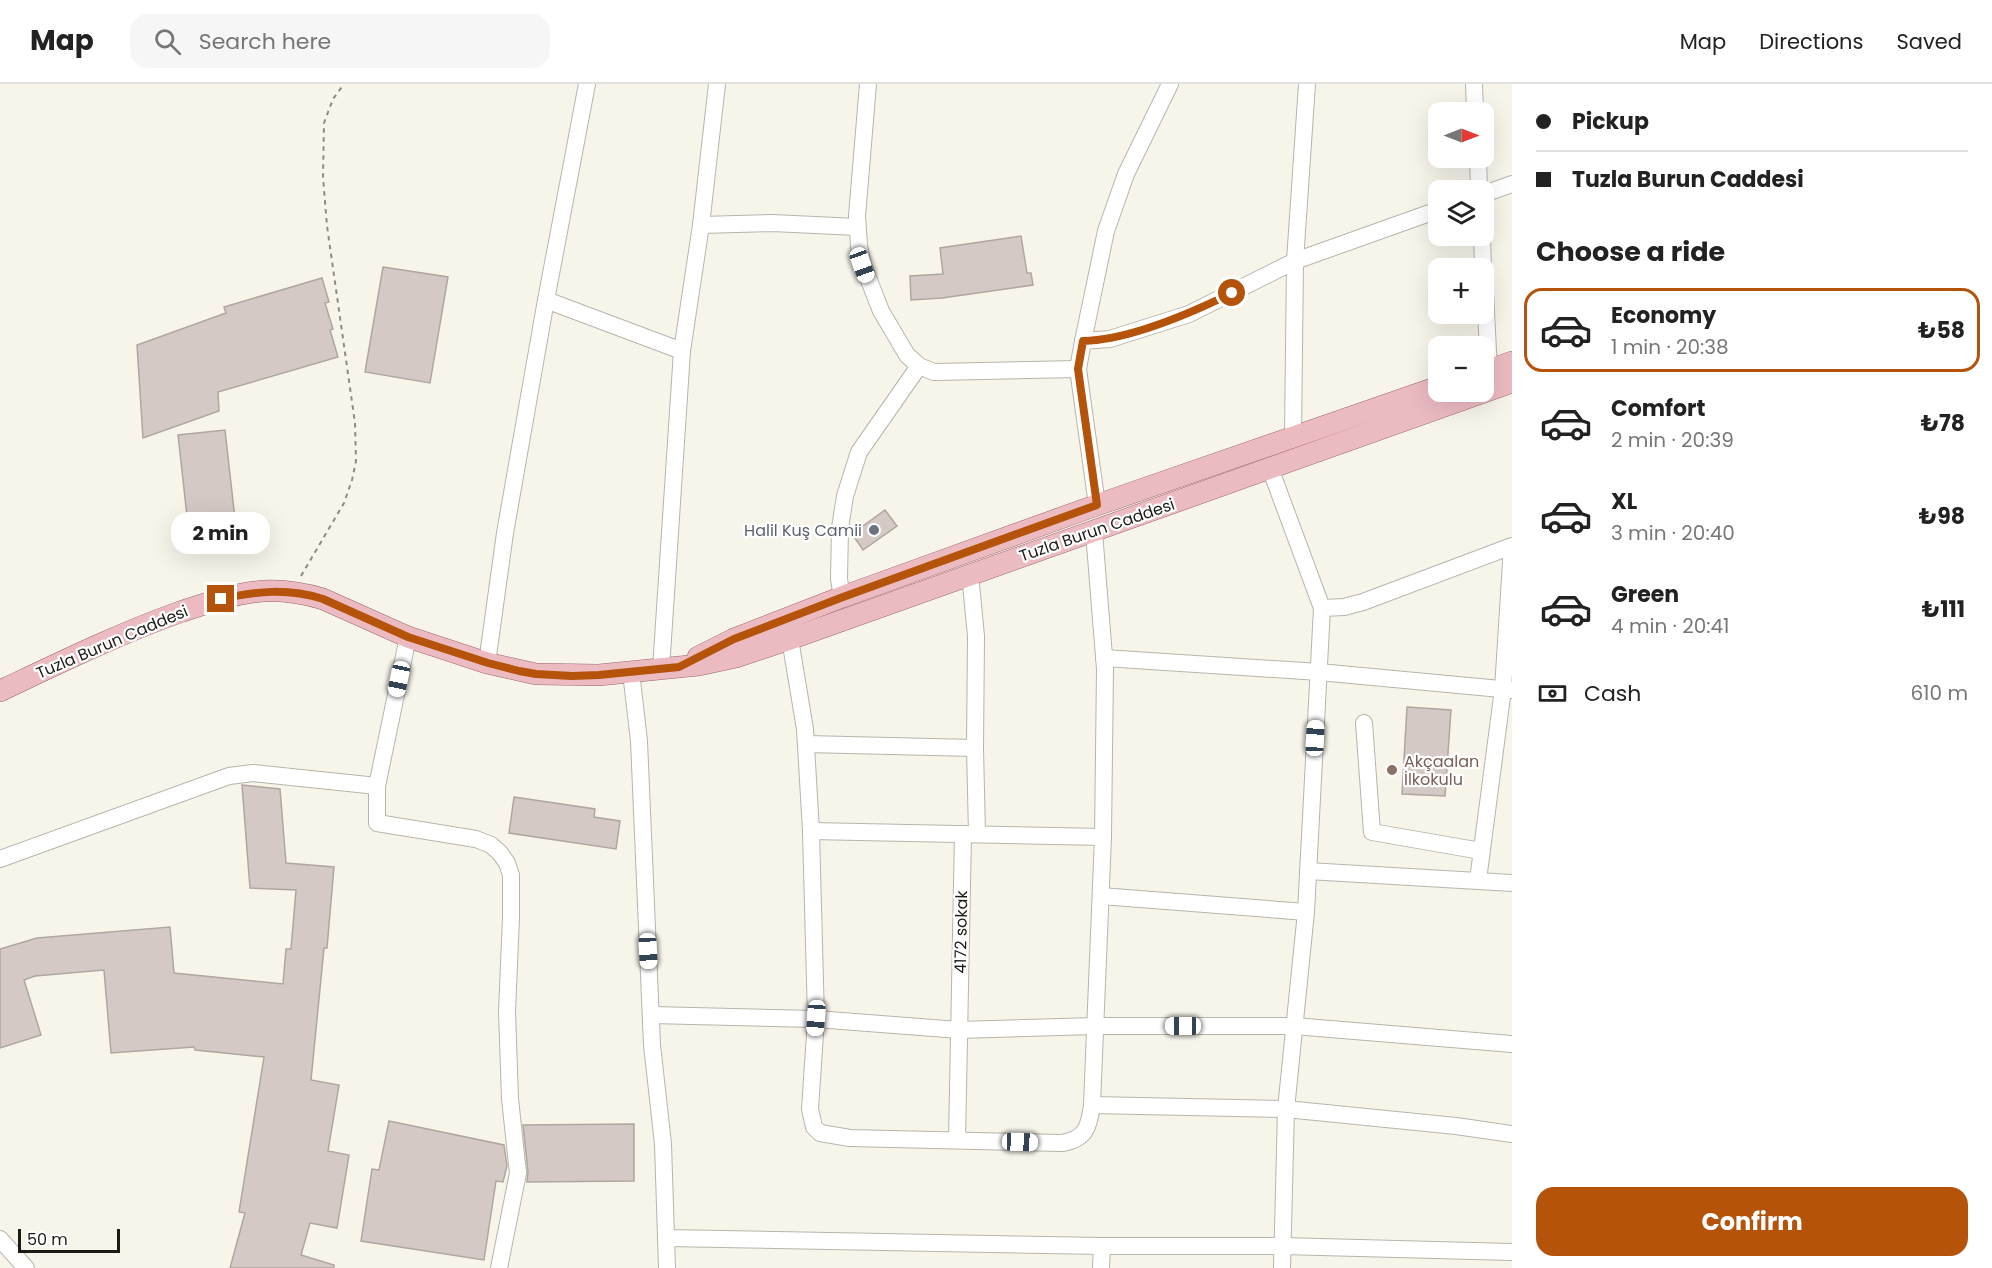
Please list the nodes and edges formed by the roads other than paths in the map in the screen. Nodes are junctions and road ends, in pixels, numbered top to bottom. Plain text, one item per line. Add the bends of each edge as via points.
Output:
1 (587, 84) edge
2 (717, 84) edge
3 (868, 84) edge
4 (1170, 84) edge
5 (1307, 84) edge
6 (1474, 84) edge
7 (1475, 102) edge
8 (1512, 184) edge
9 (1494, 190) edge
10 (1428, 214) edge
11 (701, 225) junction
12 (857, 227) junction
13 (1295, 261) junction
14 (546, 300) junction
15 (1083, 341) junction
16 (682, 351) junction
17 (1512, 362) edge
18 (919, 366) junction
19 (1494, 368) edge
20 (1078, 369) junction
21 (1512, 382) edge
22 (1428, 390) edge
23 (1293, 436) junction
24 (1270, 468) junction
25 (1097, 505) junction
26 (1094, 532) junction
27 (1512, 546) edge
28 (970, 574) junction
29 (843, 597) junction
30 (1322, 608) junction
31 (408, 637) junction
32 (790, 639) junction
33 (1104, 658) junction
34 (488, 663) junction
35 (670, 668) junction
36 (631, 672) junction
37 (1319, 672) junction
38 (1508, 690) edge
39 (0, 691) edge
40 (1364, 723) dead end
41 (806, 744) junction
42 (975, 748) junction
43 (377, 786) junction
44 (811, 831) junction
45 (970, 834) junction
46 (1103, 837) junction
47 (1482, 851) junction
48 (0, 859) edge
49 (1308, 871) junction
50 (1478, 880) junction
51 (1512, 883) edge
52 (1101, 896) junction
53 (1306, 912) junction
54 (651, 1015) junction
55 (816, 1018) junction
56 (1095, 1026) junction
57 (1294, 1026) junction
58 (959, 1030) junction
59 (1512, 1044) edge
60 (1092, 1105) junction
61 (1286, 1109) junction
62 (1512, 1134) edge
63 (957, 1140) junction
64 (666, 1238) junction
65 (0, 1239) edge
66 (1102, 1246) junction
67 (1282, 1246) junction
68 (1512, 1252) edge
69 (26, 1268) edge
70 (499, 1268) edge
71 (667, 1268) edge
72 (1101, 1268) edge
73 (1281, 1268) edge

1 - 14 street
2 - 11 street
3 - 12 street
4 - 15 street via 1126,174 1106,231
5 - 13 street
6 - 7 street
8 - 9 street
10 - 13 street
11 - 12 street
11 - 16 street
12 - 18 street via 862,265 881,311 907,355
13 - 15 street via 1189,314 1110,339
13 - 23 street
14 - 16 street
14 - 34 street via 505,532
15 - 20 street
16 - 35 street
17 - 19 main road
18 - 20 street via 949,373
18 - 29 street via 859,452 840,528 839,579
20 - 25 street
21 - 24 main road, Tuzla Burun Caddesi
22 - 23 main road, Tuzla Burun Caddesi
23 - 25 main road, Tuzla Burun Caddesi
24 - 26 main road, Tuzla Burun Caddesi
24 - 30 street
25 - 29 main road, Tuzla Burun Caddesi
26 - 28 main road, Tuzla Burun Caddesi
26 - 33 street
27 - 30 street via 1363,602
27 - 38 street
28 - 32 main road, Tuzla Burun Caddesi
28 - 42 street, 4172 sokak via 976,636
29 - 35 main road, Tuzla Burun Caddesi
30 - 37 street
31 - 34 main road, Tuzla Burun Caddesi
31 - 39 main road, Tuzla Burun Caddesi via 323,599 292,591 263,591 153,622
31 - 43 street
32 - 35 main road, Tuzla Burun Caddesi via 736,657
32 - 41 street
33 - 37 street
33 - 46 street
34 - 36 main road, Tuzla Burun Caddesi via 549,675
35 - 36 main road, Tuzla Burun Caddesi
36 - 54 street via 639,741
37 - 38 street
37 - 49 street
38 - 47 street
40 - 47 street via 1372,832
41 - 42 street
41 - 44 street
42 - 45 street, 4172 sokak
43 - 48 street via 253,773 229,776
43 - 70 street via 377,823 476,839 500,853 511,875 507,1011 518,1173
44 - 45 street
44 - 55 street
45 - 46 street
45 - 58 street, 4172 sokak
46 - 52 street
47 - 50 street
49 - 50 street
49 - 53 street
50 - 51 street
52 - 53 street
52 - 56 street
53 - 57 street
54 - 55 street
54 - 64 street via 663,1144
55 - 58 street
55 - 63 street via 810,1109 814,1127 820,1133 850,1138
56 - 57 street
56 - 58 street
56 - 60 street
57 - 59 street
57 - 61 street
58 - 63 street, 4172 sokak
60 - 61 street
60 - 63 street via 1085,1132 1071,1142
61 - 62 street
61 - 67 street
64 - 66 street
64 - 71 street
65 - 69 street
66 - 67 street
66 - 72 street
67 - 68 street
67 - 73 street

